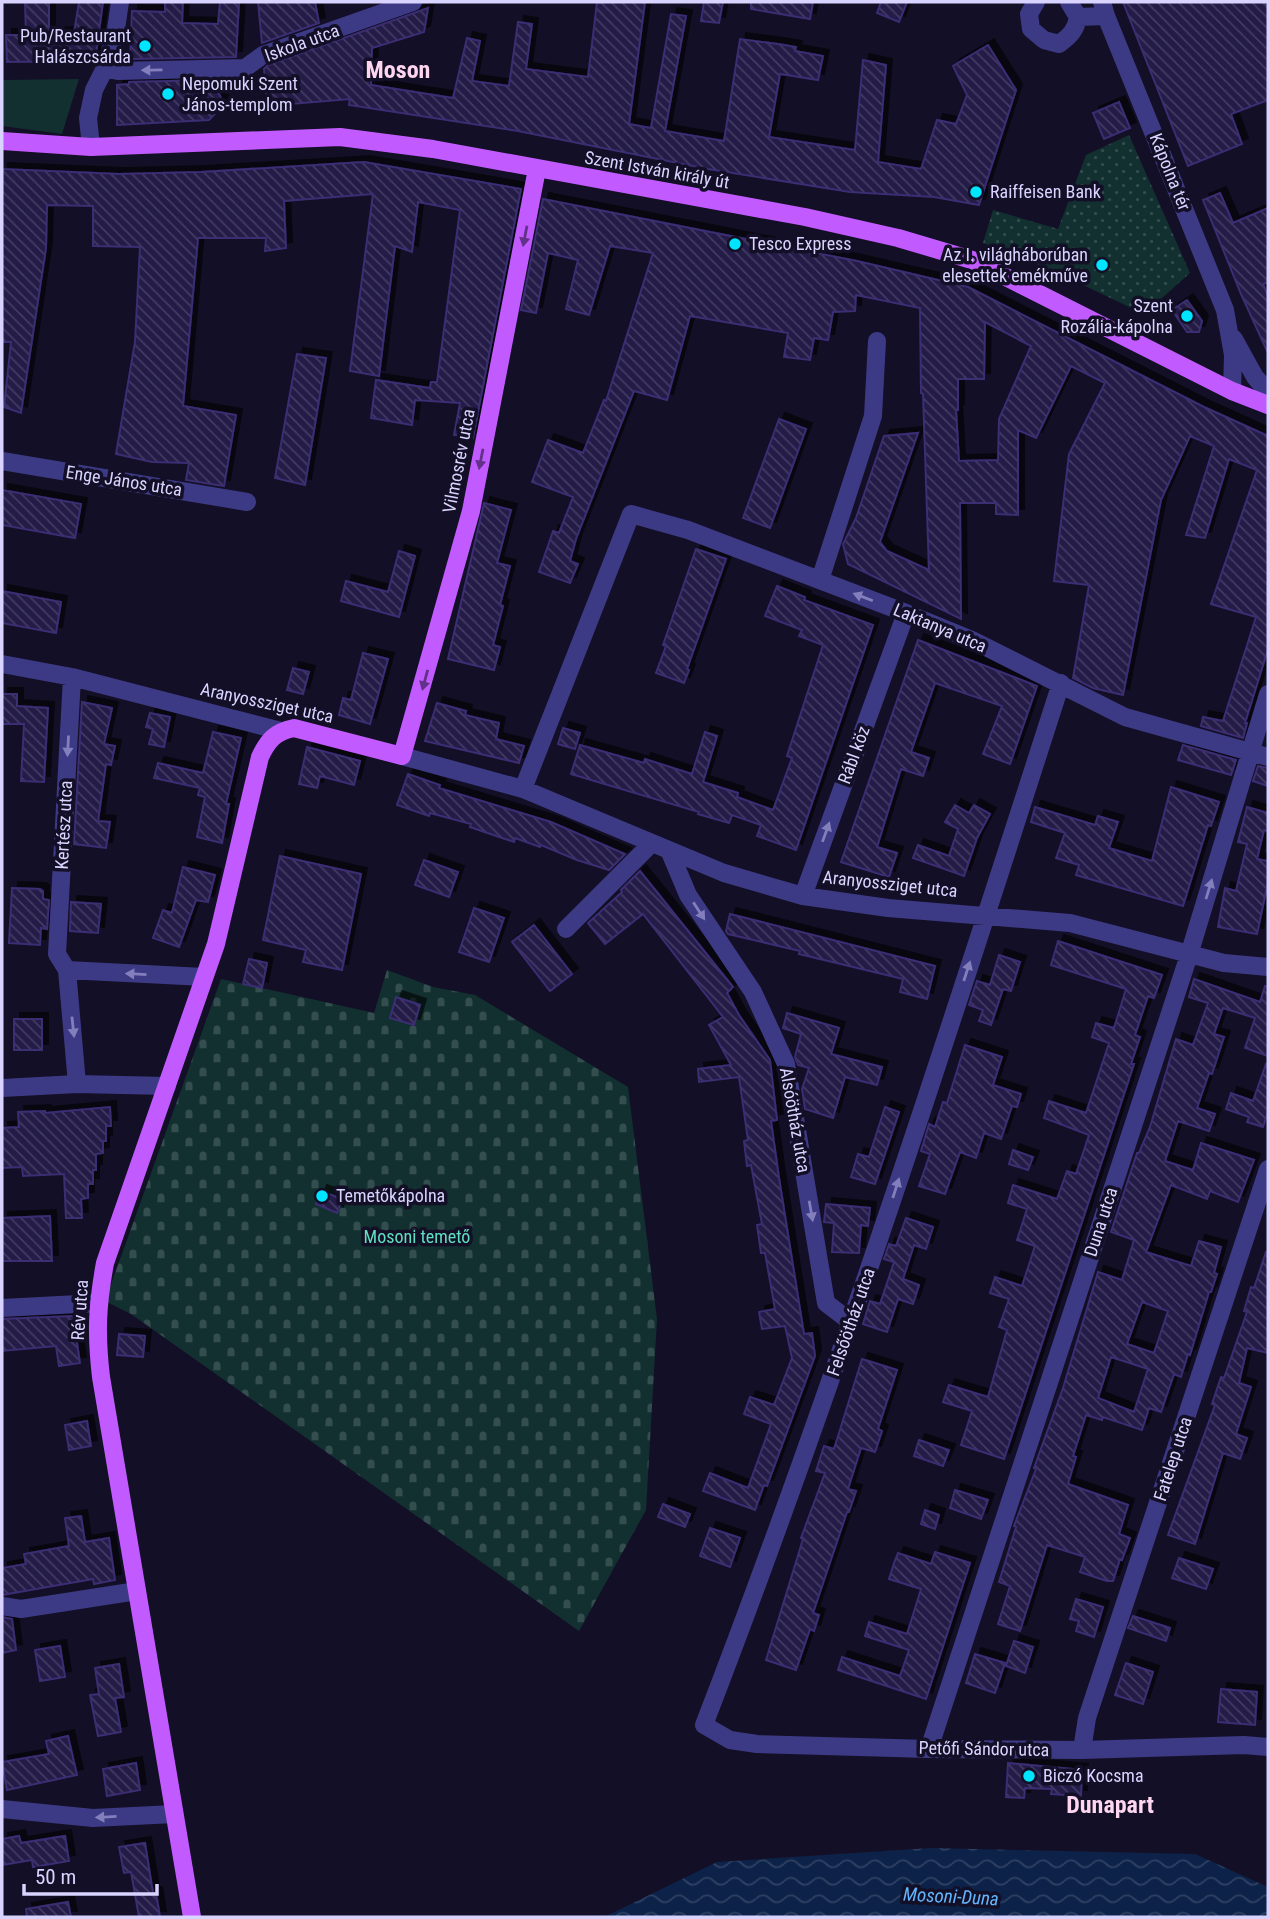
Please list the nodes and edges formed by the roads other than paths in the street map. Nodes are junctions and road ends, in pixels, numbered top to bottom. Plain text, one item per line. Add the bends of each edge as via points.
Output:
1 (120, 2) edge
2 (413, 2) edge
3 (1033, 8) edge
4 (1074, 9) edge
5 (1104, 9) edge
6 (105, 68) junction
7 (2, 141) edge
8 (91, 147) junction
9 (537, 169) junction
10 (1228, 329) junction
11 (877, 341) dead end
12 (1232, 391) junction
13 (1268, 392) edge
14 (1268, 405) edge
15 (2, 461) edge
16 (247, 502) dead end
17 (820, 580) junction
18 (906, 613) junction
19 (2, 664) edge
20 (72, 677) junction
21 (1060, 683) junction
22 (1268, 694) edge
23 (281, 731) junction
24 (1259, 755) edge
25 (402, 756) junction
26 (523, 789) junction
27 (652, 843) junction
28 (669, 850) junction
29 (803, 896) junction
30 (985, 915) junction
31 (566, 929) dead end
32 (1189, 955) junction
33 (1268, 967) edge
34 (67, 970) junction
35 (204, 977) junction
36 (78, 1084) junction
37 (167, 1086) junction
38 (2, 1088) edge
39 (1268, 1169) edge
40 (98, 1303) junction
41 (2, 1308) edge
42 (851, 1322) junction
43 (137, 1591) junction
44 (2, 1606) edge
45 (704, 1725) joint
46 (1268, 1747) edge
47 (929, 1749) junction
48 (1082, 1750) junction
49 (2, 1809) edge
50 (174, 1814) junction
51 (192, 1917) edge

1 - 6 street
2 -> 6 street, Iskola utca via 263,55 245,68
3 - 4 street via 1031,29 1044,40 1059,44 1077,26
4 - 5 street
5 - 10 street, Kápolna tér via 1225,310
6 - 8 street via 88,118
7 - 8 main road, Szent István király út
8 - 9 main road, Szent István király út via 340,137
9 - 12 main road, Szent István király út via 804,217 972,260
9 -> 25 main road, Vilmosrév utca via 471,511
10 - 12 street, Kápolna tér
10 - 13 street, Kápolna tér
11 - 17 street via 873,416
12 - 14 main road, Szent István király út
15 - 16 street, Enge János utca
18 -> 17 street, Laktanya utca
17 - 26 street, Laktanya utca via 632,514
18 - 21 street, Laktanya utca
29 -> 18 street, Rábl köz
19 - 20 street, Aranyossziget utca
20 - 23 street, Aranyossziget utca
20 -> 34 street, Kertész utca via 57,954
21 - 24 street, Laktanya utca via 1125,717
21 - 30 street
22 - 24 street, Duna utca
23 - 25 main road, Aranyossziget utca via 294,728
23 - 35 main road, Rév utca via 269,740 260,757 226,908
32 -> 24 street, Duna utca
25 - 26 street, Aranyossziget utca
26 - 27 street, Aranyossziget utca
27 - 28 street, Aranyossziget utca
27 - 31 street
28 - 29 street, Aranyossziget utca via 724,873
28 -> 42 street, Alsóötház utca via 688,895 753,992 786,1064 826,1303
29 - 30 street, Aranyossziget utca
30 - 32 street, Aranyossziget utca via 1070,923
42 -> 30 street, Felsőötház utca
32 - 33 street, Aranyossziget utca
32 - 47 street, Duna utca
35 -> 34 street
34 -> 36 street, Kertész utca
35 - 37 main road, Rév utca
36 - 37 street
36 - 38 street
37 - 40 main road, Rév utca via 105,1263
39 - 48 street, Fatelep utca via 1087,1718
40 - 41 street
40 - 43 main road, Rév utca via 100,1364
42 - 45 street, Felsőötház utca
43 - 44 street via 21,1609
43 - 50 main road, Rév utca
45 - 47 street, Petőfi Sándor utca via 730,1740 757,1744
46 - 48 street, Petőfi Sándor utca
47 - 48 street, Petőfi Sándor utca
50 -> 49 street via 93,1818
50 - 51 main road, Rév utca

